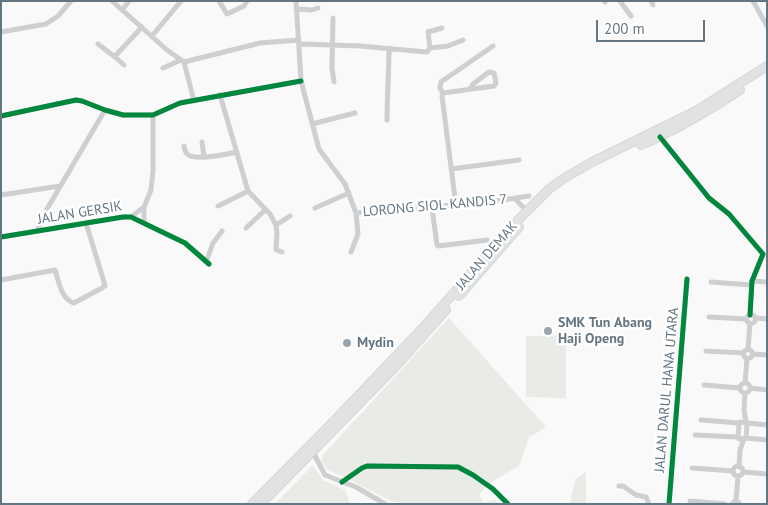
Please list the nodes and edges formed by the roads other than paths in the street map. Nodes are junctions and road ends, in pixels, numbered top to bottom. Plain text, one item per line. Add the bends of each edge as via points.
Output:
1 (71, 1) edge
2 (112, 1) edge
3 (129, 1) edge
4 (181, 1) edge
5 (219, 1) edge
6 (247, 1) edge
7 (296, 1) edge
8 (620, 1) edge
9 (754, 1) edge
10 (318, 8) dead end
11 (297, 9) junction
12 (122, 10) junction
13 (767, 11) edge
14 (761, 14) junction
15 (632, 16) dead end
16 (332, 18) dead end
17 (767, 26) edge
18 (142, 27) junction
19 (442, 28) dead end
20 (1, 32) edge
21 (152, 36) junction
22 (463, 40) dead end
23 (299, 42) junction
24 (98, 44) dead end
25 (332, 45) junction
26 (493, 46) dead end
27 (389, 48) junction
28 (430, 48) junction
29 (115, 57) junction
30 (182, 61) junction
31 (124, 65) dead end
32 (767, 66) edge
33 (163, 68) dead end
34 (767, 72) edge
35 (301, 81) junction
36 (334, 82) dead end
37 (470, 89) junction
38 (444, 94) junction
39 (220, 95) junction
40 (194, 101) junction
41 (105, 110) junction
42 (355, 113) dead end
43 (153, 115) junction
44 (1, 116) edge
45 (388, 120) dead end
46 (312, 124) junction
47 (660, 137) junction
48 (202, 142) dead end
49 (184, 146) dead end
50 (237, 152) junction
51 (204, 156) junction
52 (519, 160) dead end
53 (452, 169) junction
54 (60, 186) junction
55 (248, 191) junction
56 (349, 193) junction
57 (1, 195) edge
58 (529, 196) dead end
59 (515, 199) junction
60 (218, 206) dead end
61 (456, 206) junction
62 (144, 207) junction
63 (315, 208) dead end
64 (432, 208) junction
65 (265, 210) junction
66 (527, 210) junction
67 (356, 213) junction
68 (290, 216) dead end
69 (131, 217) junction
70 (144, 222) junction
71 (86, 223) junction
72 (276, 225) junction
73 (246, 228) dead end
74 (37, 231) junction
75 (222, 231) dead end
76 (1, 237) edge
77 (487, 240) dead end
78 (282, 252) dead end
79 (351, 252) dead end
80 (687, 279) dead end
81 (1, 280) edge
82 (711, 282) dead end
83 (767, 282) edge
84 (752, 283) junction
85 (710, 317) dead end
86 (749, 319) junction
87 (767, 319) edge
88 (748, 349) junction
89 (706, 351) dead end
90 (753, 354) junction
91 (767, 355) edge
92 (745, 356) junction
93 (745, 383) junction
94 (704, 385) dead end
95 (740, 388) junction
96 (750, 388) junction
97 (767, 390) edge
98 (745, 393) junction
99 (701, 420) dead end
100 (743, 423) junction
101 (767, 424) edge
102 (695, 435) dead end
103 (742, 438) junction
104 (767, 440) edge
105 (313, 452) junction
106 (739, 467) junction
107 (692, 468) dead end
108 (734, 471) junction
109 (743, 472) junction
110 (767, 474) edge
111 (738, 476) junction
112 (342, 482) junction
113 (619, 486) dead end
114 (690, 501) dead end
115 (736, 503) edge
116 (252, 504) edge
117 (261, 504) edge
118 (385, 504) edge
119 (508, 504) edge
120 (649, 504) edge
121 (669, 504) edge
122 (726, 504) edge

1 - 20 street via 46,24
2 - 12 street
3 - 12 street
4 - 21 street
5 - 6 street via 227,14 244,6
7 - 11 street
8 - 15 street
9 - 14 street
10 - 11 street
11 - 23 street
12 - 18 street
13 - 14 street
14 - 17 street
16 - 25 street
18 - 21 street
18 - 29 street
19 - 28 street via 428,32
21 - 30 street
22 - 28 street via 446,47
23 - 25 street
23 - 30 street via 260,43
23 - 35 street
24 - 29 street
25 - 27 street
25 - 36 street
26 - 38 street via 441,82
27 - 28 street via 428,52
27 - 45 street
29 - 31 street
30 - 33 street
30 - 40 street via 188,71
32 - 66 highway, JALAN DEMAK via 696,111 566,177
34 - 47 highway, JALAN DEMAK via 714,108
35 - 39 street
35 - 46 street
37 - 37 street via 489,72 494,73 496,85
37 - 38 street
38 - 53 street
39 - 40 street
39 - 50 street
40 - 43 street via 176,104
41 - 43 street via 123,115
41 - 44 street via 76,100
41 - 54 street
42 - 46 street
43 - 62 street via 153,171 151,190
46 - 56 street via 319,148
47 - 84 street via 709,198 729,214 763,254
47 - 105 highway, JALAN DEMAK via 596,165 555,191
48 - 51 street
49 - 51 street via 190,156
50 - 51 street
50 - 55 street
52 - 53 street
53 - 61 street
54 - 57 street
54 - 74 street
55 - 60 street
55 - 65 street
56 - 63 street
56 - 67 street
58 - 59 street, LORONG SIOL KANDIS 7
59 - 61 street, LORONG SIOL KANDIS 7
59 - 66 street, LORONG SIOL KANDIS 7
61 - 64 street, LORONG SIOL KANDIS 7
62 - 69 street
62 - 70 street
64 - 67 street, LORONG SIOL KANDIS 7
64 - 77 street via 437,245
65 - 72 street
65 - 73 street
66 - 116 highway, JALAN DEMAK via 441,309
67 - 79 street via 358,234
68 - 72 street
69 - 70 street, JALAN GERSIK
69 - 71 street, JALAN GERSIK
70 - 75 street, JALAN GERSIK via 184,243 207,263 212,243
71 - 74 street, JALAN GERSIK
71 - 81 street via 105,286 74,303 64,296 56,270
72 - 78 street via 276,248
74 - 76 street, JALAN GERSIK
80 - 121 street, JALAN DARUL HANA UTARA
82 - 84 street
83 - 84 street
84 - 86 street
85 - 86 street
86 - 87 street via 754,316
86 - 88 street
88 - 90 street
88 - 92 street
89 - 92 street
90 - 91 street
90 - 92 street via 750,358
92 - 93 street
93 - 95 street
93 - 96 street
94 - 95 street
95 - 98 street
96 - 97 street
96 - 98 street
98 - 100 street
99 - 100 street
100 - 101 street
100 - 103 street
102 - 103 street
103 - 104 street
103 - 106 street
105 - 112 street via 325,475
105 - 117 highway, JALAN DEMAK
106 - 108 street
106 - 109 street
107 - 108 street
108 - 111 street
109 - 110 street
109 - 111 street
111 - 115 street
112 - 118 street via 356,486
112 - 119 street via 367,466 454,467 473,475
113 - 120 street via 636,496 646,497
114 - 122 street

